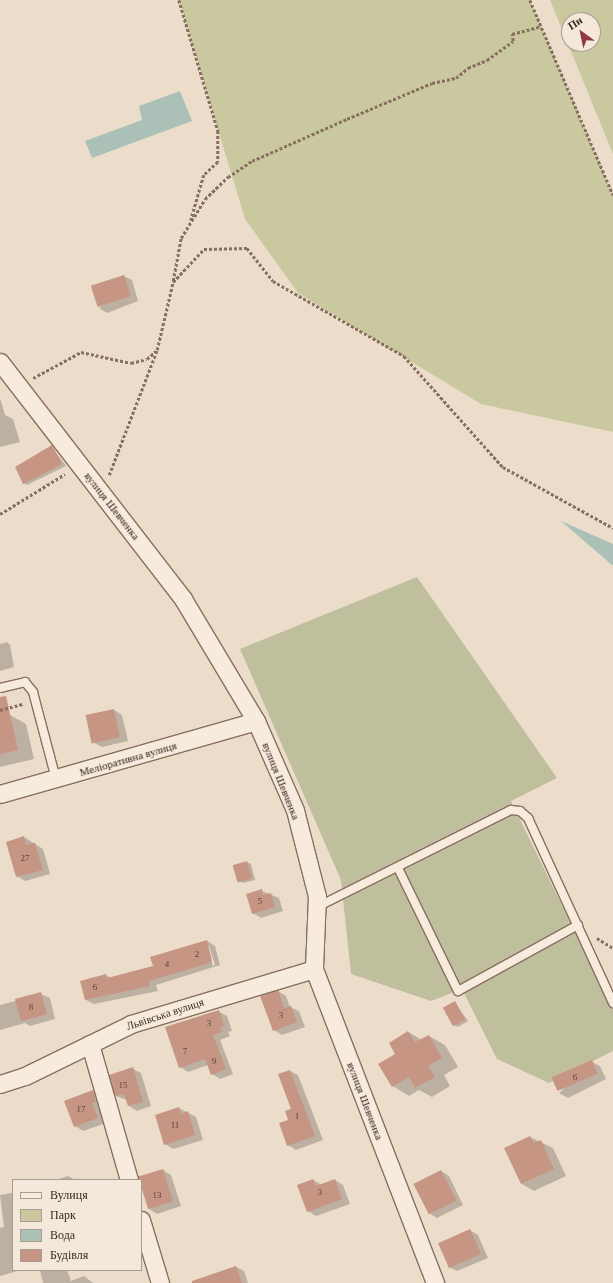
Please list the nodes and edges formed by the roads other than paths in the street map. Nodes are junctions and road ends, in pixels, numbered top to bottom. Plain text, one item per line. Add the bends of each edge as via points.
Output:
1 (0, 362) edge
2 (0, 688) edge
3 (256, 721) junction
4 (56, 780) junction
5 (0, 794) edge
6 (398, 868) junction
7 (316, 907) junction
8 (578, 925) junction
9 (314, 969) junction
10 (613, 1003) edge
11 (90, 1044) junction
12 (0, 1084) edge
13 (129, 1179) edge
14 (142, 1223) edge
15 (160, 1283) edge
16 (435, 1283) edge

1 - 3 street, вулиця Шевченка via 183,599
2 - 4 lane via 25,682 33,692
3 - 4 street, Меліоративна вулиця
3 - 7 street, вулиця Шевченка via 294,810 317,896
4 - 5 street, Меліоративна вулиця
6 - 7 lane
6 - 8 lane via 511,810 520,811 528,818
6 - 8 lane via 458,992
7 - 9 street, вулиця Шевченка
8 - 10 lane
9 - 11 street, Львівська вулиця via 131,1024
9 - 16 street, вулиця Шевченка
11 - 12 street, Львівська вулиця via 25,1076
11 - 13 street
14 - 15 street

